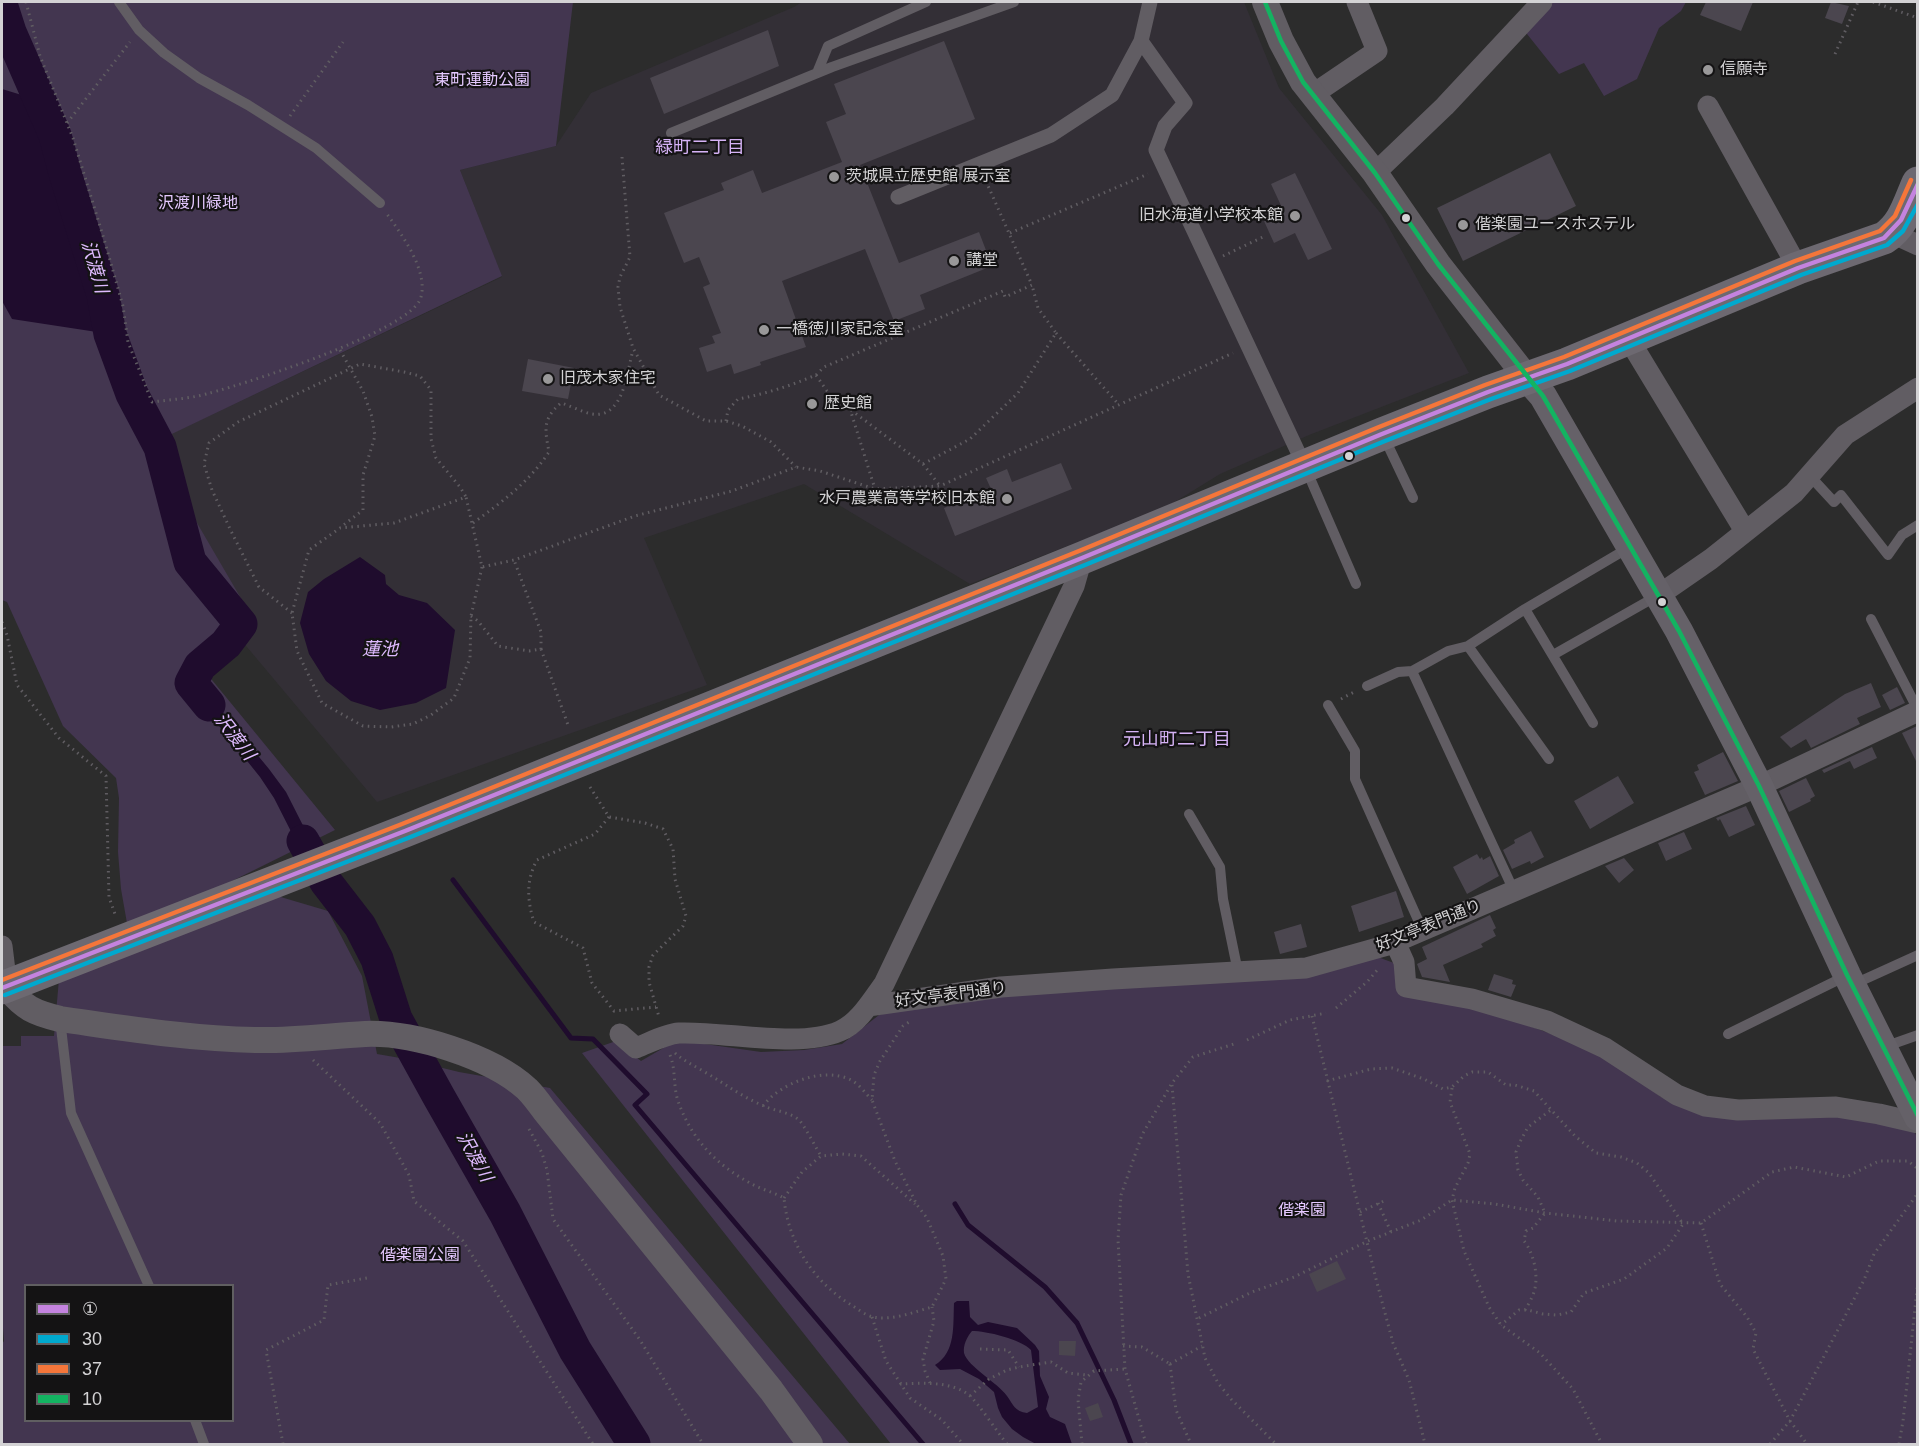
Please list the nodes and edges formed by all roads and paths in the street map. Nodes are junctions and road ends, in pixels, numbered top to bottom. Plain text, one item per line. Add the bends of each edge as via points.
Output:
1 (26, 2) edge
2 (119, 2) edge
3 (926, 2) edge
4 (1014, 2) edge
5 (1150, 2) edge
6 (1264, 2) edge
7 (1357, 2) edge
8 (1858, 2) edge
9 (1873, 2) edge
10 (1538, 3) edge
11 (1917, 18) edge
12 (139, 30) junction
13 (1141, 41) junction
14 (343, 42) dead end
15 (1835, 54) dead end
16 (817, 73) junction
17 (1312, 95) junction
18 (1708, 106) dead end
19 (67, 123) junction
20 (282, 127) junction
21 (671, 133) dead end
22 (622, 157) dead end
23 (979, 164) junction
24 (1164, 167) junction
25 (1376, 173) junction
26 (1917, 183) edge
27 (898, 197) dead end
28 (380, 203) joint
29 (1010, 234) junction
30 (1264, 236) dead end
31 (1905, 238) edge
32 (1209, 262) junction
33 (1798, 267) junction
34 (1032, 285) junction
35 (1056, 333) junction
36 (1628, 338) junction
37 (1248, 346) junction
38 (633, 348) junction
39 (340, 349) junction
40 (349, 369) junction
41 (816, 375) junction
42 (1527, 378) junction
43 (1917, 391) edge
44 (1119, 405) junction
45 (850, 409) junction
46 (726, 422) junction
47 (1382, 434) junction
48 (923, 464) junction
49 (796, 467) junction
50 (1305, 467) junction
51 (1809, 475) junction
52 (940, 486) junction
53 (874, 489) junction
54 (466, 497) junction
55 (1413, 498) dead end
56 (473, 523) junction
57 (1917, 525) edge
58 (340, 528) junction
59 (1745, 531) junction
60 (1630, 547) junction
61 (1082, 558) junction
62 (514, 560) junction
63 (482, 567) junction
64 (1356, 584) dead end
65 (1659, 595) junction
66 (1526, 609) junction
67 (292, 613) junction
68 (471, 616) junction
69 (1871, 619) dead end
70 (2, 622) edge
71 (1468, 646) junction
72 (541, 649) junction
73 (1553, 656) junction
74 (1412, 671) junction
75 (1368, 686) joint
76 (1329, 705) joint
77 (1917, 711) edge
78 (1593, 723) dead end
79 (568, 725) dead end
80 (1550, 759) dead end
81 (1759, 786) junction
82 (590, 787) dead end
83 (1189, 814) dead end
84 (609, 817) junction
85 (1514, 891) junction
86 (1423, 931) junction
87 (124, 942) junction
88 (1395, 942) junction
89 (2, 946) edge
90 (1917, 955) edge
91 (1238, 972) junction
92 (1850, 980) junction
93 (4, 987) edge
94 (868, 1006) junction
95 (656, 1007) junction
96 (1336, 1008) dead end
97 (1326, 1013) dead end
98 (1312, 1016) junction
99 (916, 1018) dead end
100 (60, 1019) junction
101 (620, 1034) dead end
102 (1728, 1034) dead end
103 (1917, 1035) edge
104 (292, 1040) junction
105 (1246, 1040) dead end
106 (666, 1041) junction
107 (1234, 1044) dead end
108 (1883, 1047) junction
109 (1328, 1081) junction
110 (1172, 1083) junction
111 (1452, 1087) junction
112 (872, 1100) junction
113 (763, 1106) junction
114 (1551, 1110) junction
115 (1917, 1117) edge
116 (1917, 1123) edge
117 (528, 1126) dead end
118 (821, 1156) junction
119 (1917, 1169) edge
120 (1917, 1192) edge
121 (784, 1198) junction
122 (1452, 1200) junction
123 (1384, 1201) dead end
124 (1378, 1203) junction
125 (917, 1205) junction
126 (1360, 1212) junction
127 (1545, 1213) junction
128 (1701, 1223) junction
129 (1683, 1224) junction
130 (1391, 1232) junction
131 (1368, 1241) junction
132 (367, 1278) dead end
133 (1917, 1280) edge
134 (148, 1284) edge
135 (932, 1307) junction
136 (1525, 1310) junction
137 (872, 1317) junction
138 (1198, 1318) junction
139 (1501, 1325) junction
140 (1203, 1345) junction
141 (1123, 1346) junction
142 (980, 1349) dead end
143 (1170, 1364) junction
144 (1018, 1367) junction
145 (1125, 1369) junction
146 (1086, 1375) junction
147 (930, 1383) junction
148 (900, 1384) junction
149 (970, 1396) junction
150 (1790, 1420) junction
151 (196, 1422) edge
152 (1004, 1440) junction
153 (204, 1444) edge
154 (283, 1444) edge
155 (593, 1444) edge
156 (703, 1444) edge
157 (810, 1444) edge
158 (963, 1444) edge
159 (999, 1444) edge
160 (1007, 1444) edge
161 (1082, 1444) edge
162 (1146, 1444) edge
163 (1191, 1444) edge
164 (1276, 1444) edge
165 (1425, 1444) edge
166 (1602, 1444) edge
167 (1770, 1444) edge
168 (1807, 1444) edge
169 (1899, 1444) edge

1 - 19 path via 40,56
2 - 12 lane
3 - 16 lane via 828,46
4 - 16 lane
5 - 13 street
6 - 17 street via 1293,66
7 - 17 street via 1377,51
8 - 15 path
9 - 11 path
10 - 25 street via 1446,106
12 - 19 path
12 - 20 lane via 199,78
13 - 23 street via 1112,95 1051,135
13 - 24 street via 1185,103 1165,126 1156,150
14 - 20 path
16 - 21 lane
17 - 25 street
18 - 33 street
19 - 39 path via 123,306 128,342 152,402 198,396
20 - 28 lane via 316,148
22 - 38 path via 630,257 618,287
23 - 27 street
23 - 29 path
24 - 29 path
24 - 32 street
25 - 42 street via 1438,264
26 - 31 main road via 1902,219
28 - 39 path via 411,249 420,274 421,297 413,310
29 - 34 path
30 - 32 path
31 - 33 main road via 1871,243
32 - 37 street
33 - 36 main road
34 - 35 path via 1038,308
34 - 41 path via 1005,297 1003,291 824,367
35 - 44 path
35 - 48 path via 1018,393 970,439
36 - 42 main road
36 - 59 street
37 - 44 path
37 - 50 street
38 - 46 path via 659,396 706,422
38 - 56 path via 624,393 609,411 594,414 561,403 551,411 544,429 549,452 537,470
39 - 40 path
40 - 54 path via 360,364 420,376 431,390 431,439 436,458
40 - 58 path via 363,391 375,436 363,475 363,510
40 - 67 path via 238,422 209,443 204,464 212,490 259,586
41 - 45 path via 827,391
41 - 46 path via 759,396 738,399 728,410
42 - 47 main road
42 - 60 main road via 1543,396
43 - 51 street via 1845,435
44 - 52 path
45 - 48 path
45 - 53 path
46 - 49 path via 771,442
47 - 50 main road
47 - 55 lane
48 - 52 path
49 - 53 path
49 - 62 path via 732,491 635,516
50 - 61 main road
50 - 64 lane
51 - 57 lane via 1834,501 1841,495 1888,555 1902,535
51 - 59 street via 1794,493
52 - 53 path
54 - 56 path
54 - 58 path via 394,523
56 - 63 path
58 - 67 path via 309,550
59 - 65 street
60 - 65 main road
60 - 66 lane
61 - 87 main road
61 - 94 street via 1074,586 884,984
62 - 63 path
62 - 72 path via 541,632
63 - 68 path
65 - 73 lane
65 - 81 main road
66 - 71 lane
66 - 73 lane
67 - 68 path via 297,651 322,703 363,726 391,727 413,724 454,698 470,658
68 - 72 path via 498,646
69 - 77 lane
70 - 87 path via 17,684 59,738 106,776 109,897
71 - 74 lane via 1448,651
71 - 80 lane
72 - 79 path
73 - 78 lane
74 - 75 lane via 1398,672
74 - 85 lane
75 - 76 path
76 - 86 lane via 1355,751 1356,779
77 - 81 street, 好文亭表門通り
81 - 85 street, 好文亭表門通り
81 - 92 main road
82 - 84 path
83 - 91 lane via 1220,867 1222,899
84 - 95 path via 663,829 673,849 675,879 686,916 682,926 653,955 649,967
84 - 95 path via 595,834 537,860 529,878 529,907 534,922 583,948 592,982 614,1011
85 - 86 street, 好文亭表門通り
86 - 88 street, 好文亭表門通り
87 - 93 main road
88 - 91 street, 好文亭表門通り via 1306,968
88 - 96 path via 1367,982
88 - 116 street via 1404,962 1406,987 1472,999 1547,1022 1605,1048 1677,1095 1705,1106 1738,1110 1836,1107
89 - 93 street
90 - 92 lane
91 - 94 street, 好文亭表門通り via 1000,987
92 - 102 lane
92 - 108 main road
93 - 100 street via 35,1013
94 - 106 street via 841,1031 817,1037 678,1033
95 - 106 path
97 - 98 path
98 - 105 path via 1290,1020
98 - 109 path
99 - 112 path via 903,1026 880,1061 874,1075
100 - 104 street via 224,1039
100 - 134 lane via 71,1113
101 - 106 street via 636,1048
103 - 108 lane
104 - 155 path via 380,1124 409,1175 414,1201 463,1241
104 - 157 street via 366,1034 409,1039 486,1063 526,1088 771,1390
106 - 113 path via 682,1060
106 - 121 path via 674,1065 676,1098 703,1149 751,1184
107 - 110 path via 1193,1057
108 - 115 main road
109 - 111 path via 1371,1069 1392,1068 1443,1089
109 - 126 path
110 - 138 path via 1188,1274
110 - 141 path via 1142,1135 1121,1195 1118,1240
111 - 114 path via 1472,1072 1488,1072 1506,1085 1534,1091
111 - 122 path via 1450,1102 1470,1154
112 - 113 path via 852,1080 834,1075 807,1077 785,1086
112 - 125 path
113 - 118 path via 801,1122
114 - 127 path via 1528,1128 1516,1152 1518,1170
114 - 129 path via 1596,1153 1622,1156 1649,1173
117 - 156 path via 547,1170 553,1219 640,1340
118 - 121 path via 802,1172
118 - 125 path via 861,1156
119 - 128 path via 1908,1161 1879,1161 1846,1177 1794,1167 1772,1172
120 - 150 path via 1874,1254 1864,1281
121 - 137 path via 798,1248 820,1281
122 - 127 path
122 - 130 path via 1421,1220
122 - 139 path via 1464,1251
123 - 124 path
124 - 126 path
124 - 130 path
125 - 135 path via 927,1218 943,1256 946,1279
126 - 131 path
127 - 129 path
127 - 136 path via 1526,1231 1524,1241 1536,1275 1534,1292
128 - 129 path
128 - 150 path via 1720,1284 1756,1333 1753,1349
129 - 136 path via 1667,1248 1624,1279 1584,1293 1571,1312 1557,1315
130 - 131 path
131 - 138 path
131 - 165 path via 1393,1343 1409,1380
132 - 154 path via 328,1285 324,1320 266,1350
133 - 169 path
135 - 137 path via 903,1316
135 - 147 path via 934,1321 922,1359
136 - 139 path
137 - 148 path via 886,1362
138 - 140 path
139 - 166 path via 1540,1353 1573,1389
140 - 143 path
140 - 164 path via 1218,1383 1245,1416
141 - 143 path via 1142,1347
141 - 145 path
142 - 144 path via 1008,1350
143 - 163 path via 1176,1410
144 - 146 path via 1051,1362 1068,1373
144 - 149 path via 989,1379
145 - 146 path
145 - 162 path
146 - 161 path via 1078,1400
147 - 148 path
147 - 149 path
148 - 158 path via 910,1398 942,1420
149 - 152 path
150 - 167 path
150 - 168 path
151 - 153 lane
152 - 159 path
152 - 160 path

